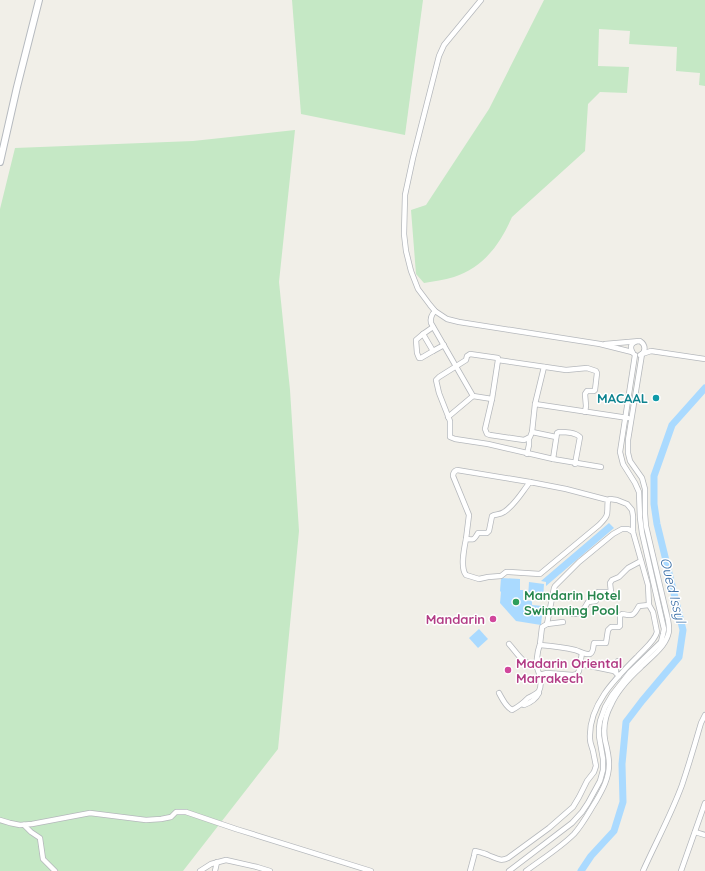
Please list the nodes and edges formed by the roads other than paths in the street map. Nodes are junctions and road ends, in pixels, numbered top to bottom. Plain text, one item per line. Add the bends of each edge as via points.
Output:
1 (40, 0) edge
2 (481, 0) edge
3 (0, 162) edge
4 (435, 311) junction
5 (433, 328) junction
6 (423, 334) junction
7 (635, 342) junction
8 (600, 344) junction
9 (444, 345) junction
10 (644, 346) junction
11 (432, 351) junction
12 (651, 351) junction
13 (633, 353) junction
14 (642, 354) junction
15 (705, 359) edge
16 (498, 360) junction
17 (456, 366) junction
18 (544, 367) junction
19 (473, 396) junction
20 (492, 399) junction
21 (535, 404) junction
22 (585, 412) junction
23 (448, 417) junction
24 (625, 417) junction
25 (632, 418) junction
26 (486, 432) junction
27 (532, 432) junction
28 (556, 437) junction
29 (529, 438) junction
30 (485, 443) junction
31 (527, 454) junction
32 (553, 459) junction
33 (575, 464) junction
34 (601, 467) dead end
35 (530, 482) junction
36 (608, 500) junction
37 (633, 532) junction
38 (466, 539) junction
39 (641, 561) junction
40 (648, 605) junction
41 (573, 614) dead end
42 (563, 622) dead end
43 (547, 624) junction
44 (509, 644) dead end
45 (540, 645) junction
46 (582, 653) junction
47 (618, 661) dead end
48 (580, 664) junction
49 (536, 665) junction
50 (617, 674) junction
51 (539, 675) junction
52 (499, 693) dead end
53 (705, 715) edge
54 (705, 803) edge
55 (0, 820) edge
56 (24, 825) junction
57 (562, 831) junction
58 (695, 832) junction
59 (705, 835) edge
60 (553, 838) junction
61 (569, 838) junction
62 (559, 846) junction
63 (217, 862) junction
64 (472, 865) junction
65 (515, 867) junction
66 (55, 871) edge
67 (200, 871) edge
68 (215, 871) edge
69 (270, 871) edge
70 (371, 871) edge
71 (470, 871) edge
72 (474, 871) edge
73 (509, 871) edge
74 (518, 871) edge
75 (526, 871) edge
76 (643, 871) edge
77 (681, 871) edge

1 - 3 street
2 - 4 street via 444,45 439,56 405,195 404,234 411,272 418,289
4 - 5 street via 430,320
4 - 8 street via 447,319 459,322
5 - 6 street
5 - 9 street
6 - 11 street
6 - 11 street via 416,340 419,358
7 - 8 street
7 - 10 street via 641,342
7 - 13 street via 631,345
8 - 13 street
9 - 11 street
9 - 17 street
10 - 12 street
10 - 14 street
12 - 14 street
12 - 15 street
13 - 14 street
13 - 24 street
14 - 25 street
16 - 17 street via 470,354
16 - 18 street
16 - 20 street
17 - 19 street
17 - 23 street via 438,376 436,380
18 - 21 street
18 - 22 street via 566,370 587,368 596,371 595,390 587,391 585,394
19 - 20 street
19 - 23 street
20 - 26 street
21 - 22 street
21 - 27 street
22 - 24 street
23 - 30 street via 450,438
24 - 25 street
24 - 57 street via 621,458 639,492 640,525 664,634 661,642 630,672 607,703 599,728 603,767 601,779 582,812
25 - 61 street via 628,453 645,489 646,526 669,632 664,644 632,675 607,712 604,725 609,760 607,779 589,813
26 - 29 street via 490,435 524,440
26 - 30 street
27 - 28 street
27 - 29 street
28 - 32 street
28 - 33 street via 559,432 578,435 580,438
29 - 31 street
30 - 31 street
31 - 32 street
32 - 33 street
33 - 34 street
35 - 36 street
35 - 38 street via 506,510 492,516 487,533 478,533 474,539
35 - 38 street via 455,471 453,476 469,515
36 - 37 street via 613,498 627,504 632,510
36 - 38 street via 608,514 605,519 540,574 506,572 501,576 479,579 466,575 463,571
37 - 39 street
37 - 43 street via 622,529 613,534 556,584
39 - 40 street via 648,585
39 - 41 street via 612,580 611,592 598,592 595,602 588,602 582,612
40 - 46 street via 639,606 634,614 622,614 620,626 608,630 606,643 594,643 590,654
40 - 50 street via 653,612 656,635
42 - 43 street
43 - 45 street via 542,627
44 - 49 street via 524,662
45 - 46 street
45 - 49 street
46 - 48 street
47 - 50 street
48 - 50 street
48 - 51 street via 577,674
49 - 51 street
50 - 64 street via 593,717 590,739 596,766 573,807 508,858 500,860 474,851
51 - 52 street via 539,690 517,708 509,708
53 - 76 street via 671,813
54 - 58 street
55 - 56 street
56 - 66 street via 40,838 43,859
56 - 70 street via 90,813 146,820 186,812
57 - 60 street
57 - 61 street
58 - 59 street
58 - 77 street
60 - 62 street
60 - 65 street
61 - 62 street
62 - 75 street
63 - 67 street
63 - 68 street
63 - 69 street via 226,860
64 - 71 street
64 - 72 street
65 - 73 street
65 - 74 street

